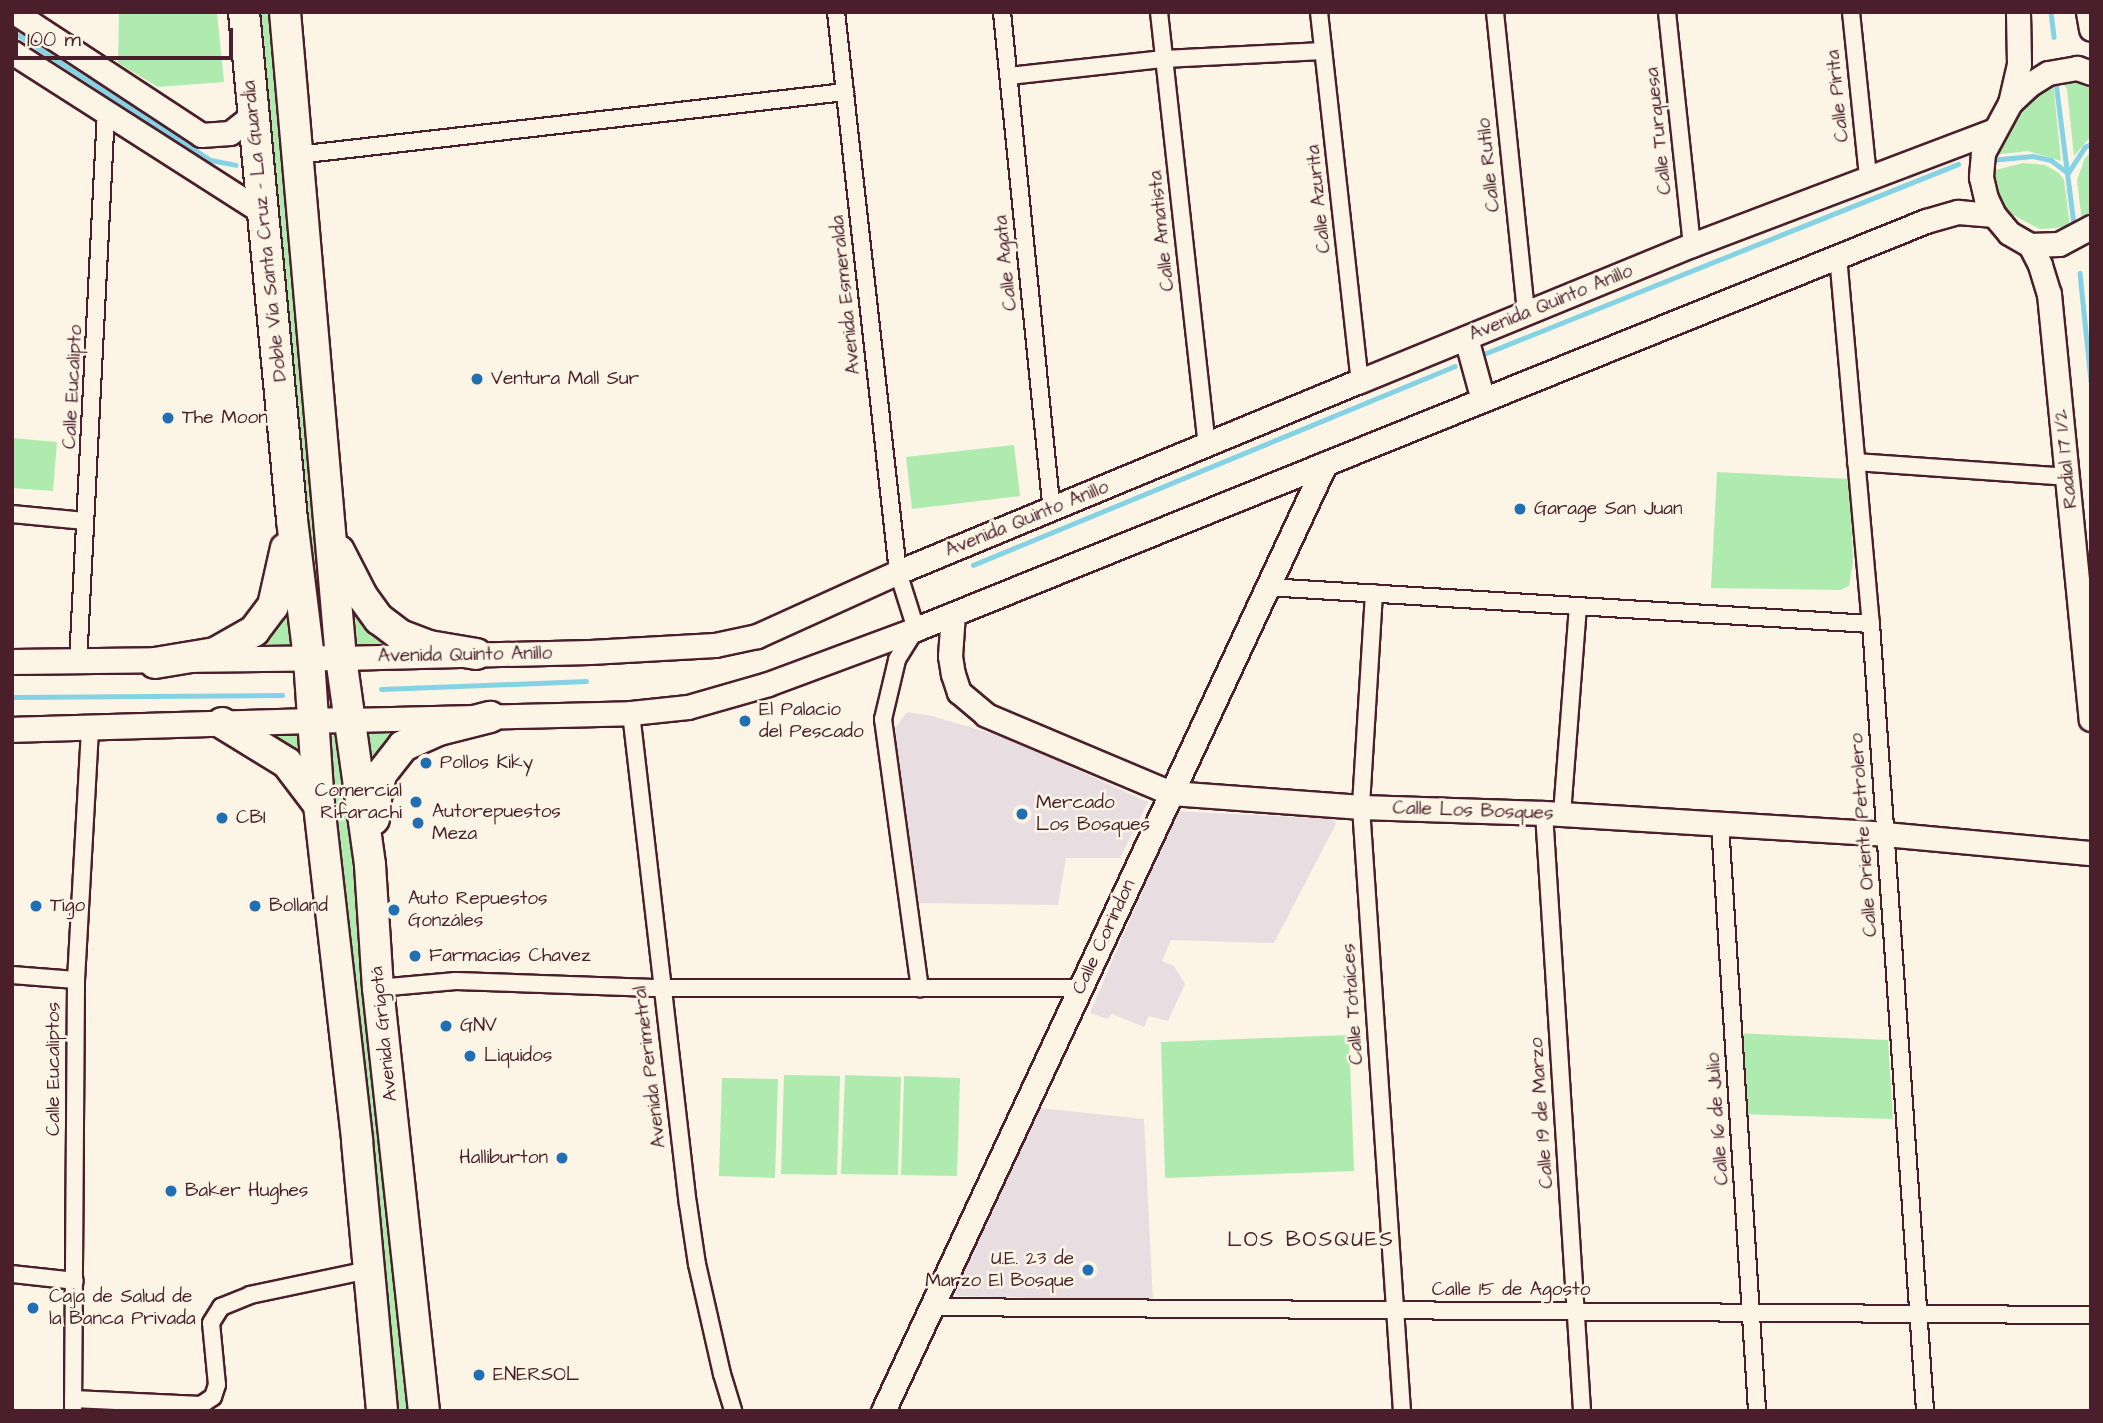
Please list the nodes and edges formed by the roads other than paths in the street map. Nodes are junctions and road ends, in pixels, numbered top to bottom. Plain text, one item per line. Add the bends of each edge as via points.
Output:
1 (14, 12) edge
2 (244, 12) edge
3 (285, 12) edge
4 (836, 12) edge
5 (1002, 12) edge
6 (1159, 12) edge
7 (1319, 12) edge
8 (1495, 12) edge
9 (1667, 12) edge
10 (1851, 12) edge
11 (2018, 12) edge
12 (2088, 12) edge
13 (2091, 29) edge
14 (1323, 51) junction
15 (12, 52) edge
16 (1164, 59) junction
17 (2091, 72) edge
18 (1009, 76) junction
19 (845, 92) junction
20 (2010, 103) junction
21 (106, 113) junction
22 (254, 114) junction
23 (1992, 131) junction
24 (297, 155) junction
25 (1868, 176) junction
26 (264, 213) junction
27 (1994, 215) junction
28 (2091, 228) edge
29 (1692, 245) junction
30 (2030, 245) junction
31 (1838, 256) junction
32 (1525, 314) junction
33 (1466, 338) junction
34 (1360, 381) junction
35 (1483, 400) junction
36 (1207, 445) junction
37 (1856, 462) junction
38 (1325, 464) junction
39 (2068, 477) junction
40 (1052, 509) junction
41 (12, 514) edge
42 (292, 520) junction
43 (85, 521) junction
44 (330, 530) junction
45 (898, 572) junction
46 (1267, 587) junction
47 (1374, 593) junction
48 (1578, 607) junction
49 (953, 614) junction
50 (1871, 624) junction
51 (916, 629) junction
52 (476, 654) junction
53 (341, 658) junction
54 (309, 659) junction
55 (12, 662) edge
56 (78, 663) junction
57 (155, 663) junction
58 (631, 713) junction
59 (489, 717) junction
60 (2091, 719) edge
61 (350, 720) junction
62 (313, 721) junction
63 (222, 723) junction
64 (90, 727) junction
65 (12, 730) edge
66 (1171, 793) junction
67 (319, 805) junction
68 (1361, 807) junction
69 (1553, 813) junction
70 (1720, 824) junction
71 (1885, 834) junction
72 (2091, 853) edge
73 (370, 865) junction
74 (12, 975) edge
75 (76, 980) junction
76 (378, 988) junction
77 (661, 988) junction
78 (920, 988) junction
79 (1080, 988) junction
80 (369, 1270) junction
81 (12, 1275) edge
82 (75, 1280) junction
83 (931, 1307) junction
84 (1396, 1310) junction
85 (1575, 1312) junction
86 (1752, 1313) junction
87 (1917, 1314) junction
88 (2091, 1315) edge
89 (73, 1405) edge
90 (382, 1411) edge
91 (424, 1411) edge
92 (733, 1411) edge
93 (883, 1411) edge
94 (1402, 1411) edge
95 (1582, 1411) edge
96 (1757, 1411) edge
97 (1925, 1411) edge

1 - 22 main road via 201,135 230,132
2 - 22 highway, Doble Vía Santa Cruz - La Guardia
3 - 24 highway, Doble Vía Santa Cruz - La Guardia
4 - 19 street, Avenida Esmeralda
5 - 18 street, Calle Agata
6 - 16 street, Calle Amatista
7 - 14 street, Calle Azurita
8 - 32 street, Calle Rutilo
9 - 29 street, Calle Turquesa
10 - 25 street, Calle Pirita
11 - 20 main road via 2019,64
12 - 13 main road
14 - 16 street
14 - 34 street, Calle Azurita
15 - 21 main road
16 - 18 street
16 - 36 street, Calle Amatista
17 - 20 main road via 2077,68 2048,73
18 - 40 street, Calle Agata
19 - 24 street
19 - 45 street, Avenida Esmeralda
20 - 23 main road
21 - 26 main road
21 - 43 street, Calle Eucalipto
22 - 26 highway, Doble Vía Santa Cruz - La Guardia
23 - 25 main road, Avenida Quinto Anillo
23 - 27 main road via 1983,153 1981,177
24 - 44 highway, Doble Vía Santa Cruz - La Guardia
25 - 29 main road, Avenida Quinto Anillo
26 - 42 highway, Doble Vía Santa Cruz - La Guardia
27 - 30 main road via 2009,233
27 - 31 main road via 1958,212
28 - 30 main road via 2059,244
29 - 32 main road, Avenida Quinto Anillo
30 - 39 main road, Radial 17 1/2 via 2049,293
31 - 35 main road
31 - 37 street, Calle Oriente Petrolero
32 - 33 main road, Avenida Quinto Anillo
33 - 34 main road, Avenida Quinto Anillo
33 - 35 main road
34 - 36 main road, Avenida Quinto Anillo
35 - 38 main road
36 - 40 main road, Avenida Quinto Anillo
37 - 39 street
37 - 50 street, Calle Oriente Petrolero
38 - 46 main road, Calle Corindon
38 - 49 main road
39 - 60 main road, Radial 17 1/2
40 - 45 main road, Avenida Quinto Anillo
41 - 43 street
42 - 54 highway, Doble Vía Santa Cruz - La Guardia
42 - 57 highway via 279,589 273,606 254,631 215,653
43 - 56 street, Calle Eucalipto
44 - 52 highway via 347,570 379,619 400,635 429,646
44 - 53 highway, Doble Vía Santa Cruz - La Guardia
45 - 51 street
45 - 52 main road, Avenida Quinto Anillo via 757,636 715,645
46 - 47 street
46 - 66 main road, Calle Corindon
47 - 48 street
47 - 68 street, Calle Totaíces
48 - 50 street
48 - 69 street, Calle 19 de Marzo
49 - 51 main road
49 - 66 main road, Calle Los Bosques via 953,674 959,692 986,715
50 - 71 street, Calle Oriente Petrolero
51 - 58 main road via 729,696 688,707
51 - 78 street via 897,660 883,719
52 - 53 main road, Avenida Quinto Anillo
53 - 54 main road, Avenida Quinto Anillo
53 - 61 highway, Avenida Grigotá
54 - 57 main road, Avenida Quinto Anillo
54 - 62 highway, Avenida Grigotá
55 - 56 main road, Avenida Quinto Anillo
56 - 57 main road, Avenida Quinto Anillo
58 - 59 main road
58 - 77 street, Avenida Perimetral
59 - 61 main road
59 - 73 highway via 418,737 393,756 377,788
61 - 62 main road
61 - 73 highway, Avenida Grigotá
62 - 63 main road
62 - 67 highway, Avenida Grigotá
63 - 64 main road
63 - 67 highway via 287,763
64 - 65 main road
64 - 75 street, Calle Eucaliptos
66 - 68 main road, Calle Los Bosques
66 - 79 main road, Calle Corindon
67 - 80 highway, Avenida Grigotá
68 - 69 main road, Calle Los Bosques
68 - 84 street, Calle Totaíces
69 - 70 main road, Calle Los Bosques
69 - 85 street, Calle 19 de Marzo
70 - 71 main road, Calle Los Bosques
70 - 86 street, Calle 16 de Julio
71 - 72 main road, Calle Los Bosques
71 - 87 street, Calle Oriente Petrolero
73 - 76 highway, Avenida Grigotá
74 - 75 street
75 - 82 street, Calle Eucaliptos
76 - 77 street via 456,981
76 - 91 highway, Avenida Grigotá
77 - 78 street
77 - 92 street, Avenida Perimetral via 697,1264
78 - 79 street
79 - 83 main road, Calle Corindon
80 - 89 street via 250,1295 221,1307 211,1323 217,1385 213,1398 201,1405
80 - 90 highway, Avenida Grigotá
81 - 82 street
82 - 89 street, Calle Eucaliptos
83 - 84 street, Calle 15 de Agosto
83 - 93 main road, Calle Corindon
84 - 85 street, Calle 15 de Agosto
84 - 94 street, Calle Totaíces
85 - 86 street, Calle 15 de Agosto
85 - 95 street, Calle 19 de Marzo
86 - 87 street, Calle 15 de Agosto
86 - 96 street, Calle 16 de Julio
87 - 88 street, Calle 15 de Agosto
87 - 97 street, Calle Oriente Petrolero

